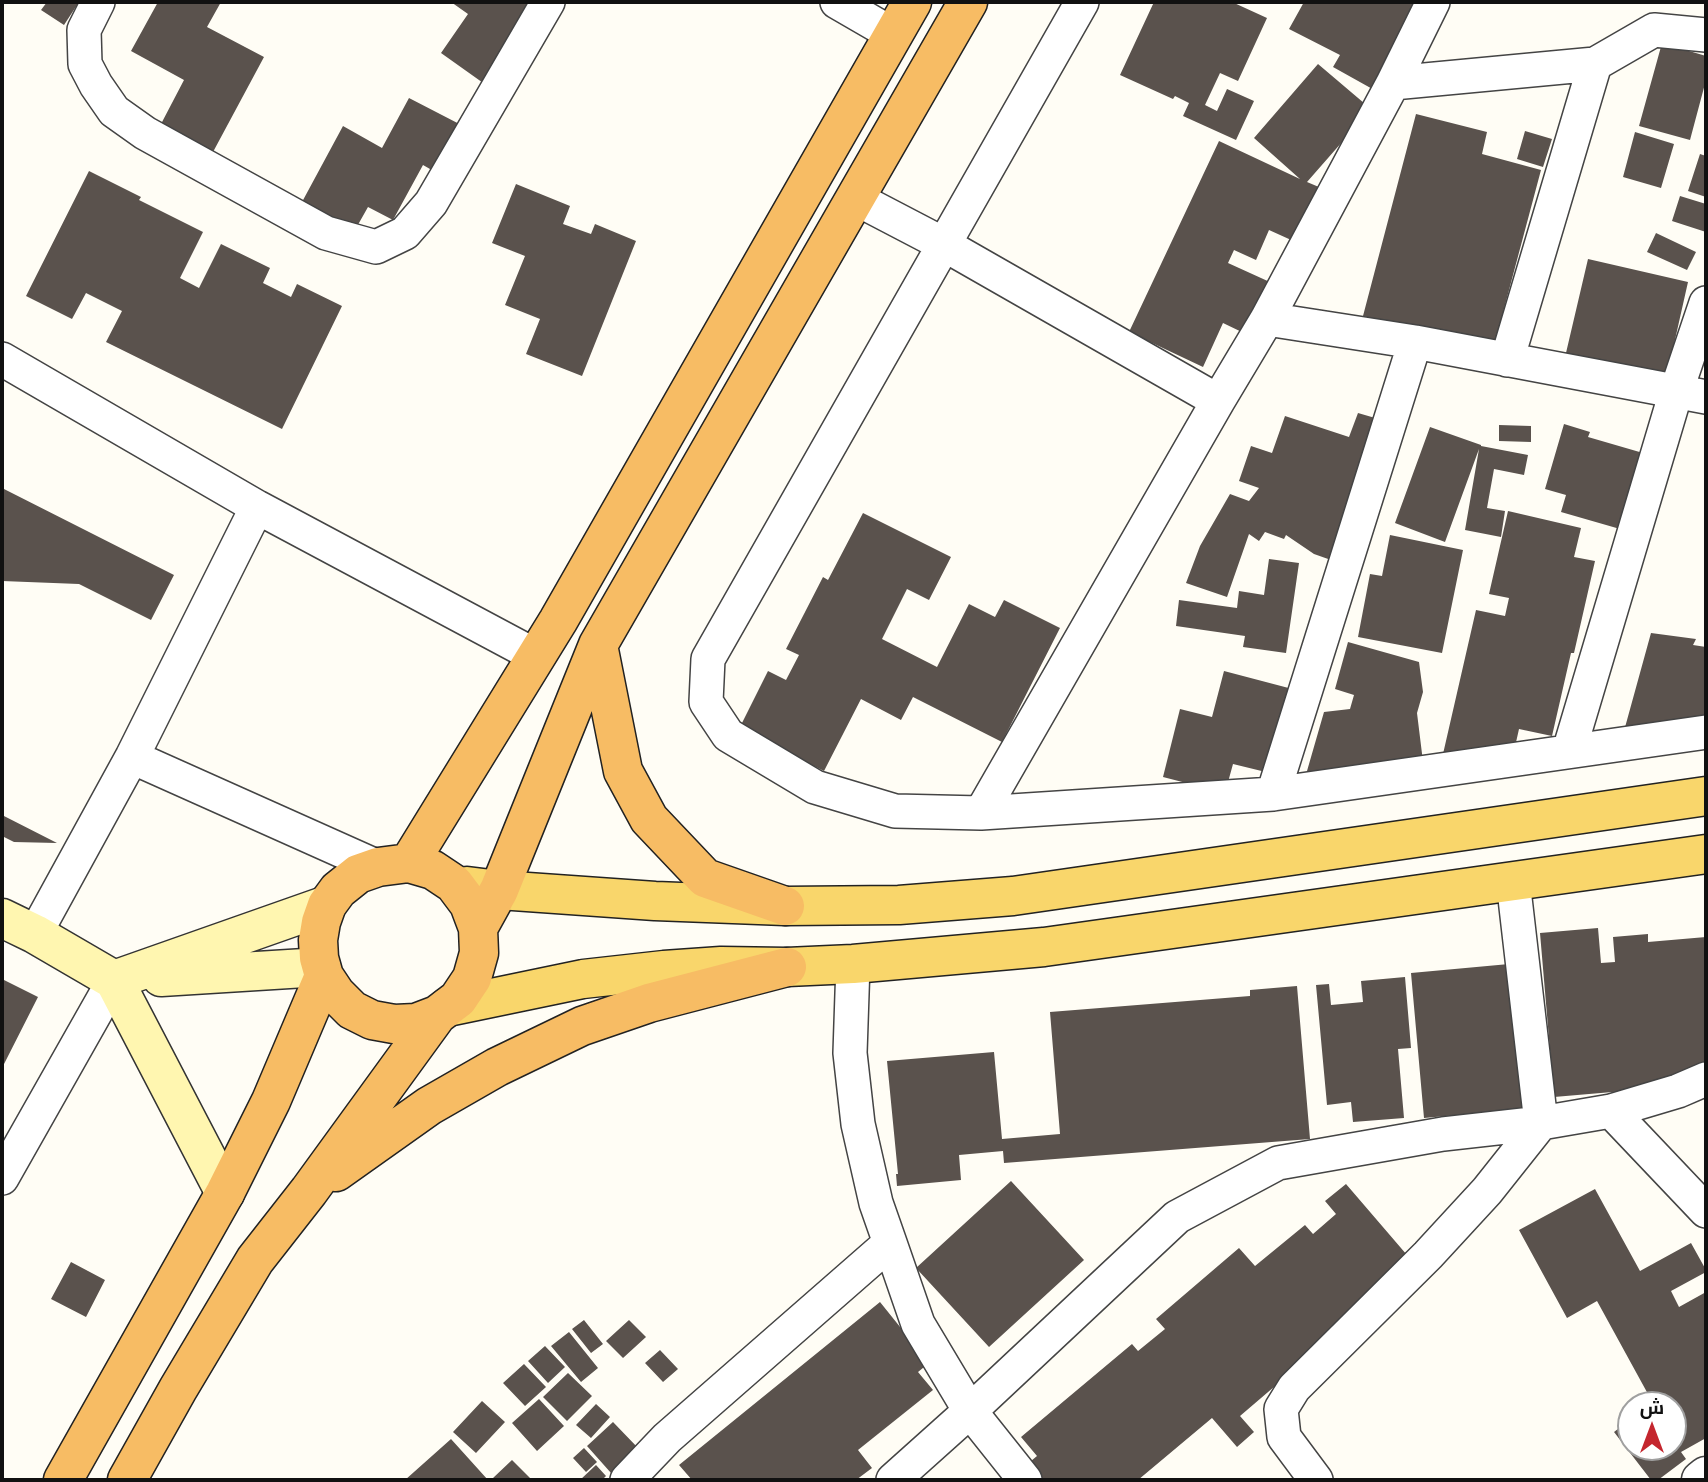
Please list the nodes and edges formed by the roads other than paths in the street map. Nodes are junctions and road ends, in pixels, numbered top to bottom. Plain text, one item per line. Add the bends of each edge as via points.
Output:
1 (98, 2) edge
2 (548, 2) edge
3 (837, 2) edge
4 (912, 2) edge
5 (968, 2) edge
6 (1082, 2) edge
7 (1433, 2) edge
8 (894, 35) junction
9 (1706, 36) edge
10 (1595, 64) junction
11 (1393, 83) junction
12 (855, 198) junction
13 (945, 245) junction
14 (1706, 303) edge
15 (1267, 319) junction
16 (1415, 342) junction
17 (2, 359) edge
18 (1507, 359) junction
19 (1691, 395) edge
20 (1218, 401) junction
21 (257, 507) junction
22 (598, 645) junction
23 (537, 656) junction
24 (1706, 732) edge
25 (1569, 751) junction
26 (132, 757) junction
27 (1273, 794) junction
28 (1706, 796) edge
29 (981, 813) junction
30 (1706, 854) edge
31 (393, 865) junction
32 (1513, 881) junction
33 (454, 884) junction
34 (499, 890) junction
35 (327, 905) junction
36 (785, 906) junction
37 (2, 918) edge
38 (478, 928) junction
39 (35, 934) junction
40 (853, 964) junction
41 (787, 967) junction
42 (323, 971) junction
43 (114, 980) junction
44 (442, 1011) junction
45 (1706, 1079) edge
46 (1611, 1111) junction
47 (1541, 1123) junction
48 (2, 1178) edge
49 (309, 1191) junction
50 (225, 1193) junction
51 (1706, 1211) edge
52 (890, 1243) junction
53 (970, 1411) junction
54 (1706, 1475) edge
55 (63, 1480) edge
56 (127, 1480) edge
57 (627, 1480) edge
58 (893, 1480) edge
59 (1025, 1480) edge
60 (1317, 1480) edge
61 (1701, 1480) edge

1 - 2 street via 83,30 85,64 114,111 145,133 326,233 376,247 405,233 431,203
3 - 8 street
4 - 8 highway
5 - 12 highway
6 - 13 street
7 - 11 street
8 - 23 highway
9 - 10 street via 1654,30
10 - 11 street
10 - 18 street
11 - 15 street
12 - 13 street
12 - 22 highway
13 - 20 street
13 - 29 street via 708,659 706,702 728,735 815,787 895,811
14 - 19 street
15 - 16 street
15 - 20 street
16 - 18 street
16 - 27 street
17 - 21 street
18 - 19 street
19 - 25 street
20 - 29 street
21 - 23 street
21 - 26 street
22 - 34 highway
22 - 36 highway via 623,771 649,819 705,878
23 - 31 highway
24 - 25 street
25 - 27 street
26 - 31 street
26 - 39 street
27 - 29 street
28 - 36 main road via 1013,897
30 - 32 main road
31 - 33 highway via 433,870
31 - 35 highway via 358,874
32 - 40 main road via 1044,947
32 - 47 street
33 - 34 main road
33 - 38 highway via 469,904
34 - 36 main road
34 - 38 highway
35 - 42 highway via 318,940
35 - 43 main road
37 - 39 main road
38 - 44 highway via 479,953 472,978
39 - 43 main road
40 - 41 main road
40 - 52 street via 850,1053 858,1124
41 - 44 main road via 721,966 583,979
41 - 49 highway via 649,1003 582,1026 429,1106
42 - 43 main road
42 - 44 highway via 336,994 352,1010 372,1020 416,1023
42 - 50 highway via 271,1101
43 - 48 street
43 - 50 main road
44 - 49 highway
45 - 46 street
46 - 47 street
46 - 51 street
47 - 53 street via 1443,1134 1278,1163 1177,1217
47 - 60 street via 1428,1255 1294,1388 1281,1409 1284,1437
49 - 56 highway via 255,1260
50 - 55 highway
52 - 53 street via 918,1324
52 - 57 street via 667,1438
53 - 58 street
53 - 59 street
54 - 61 street

